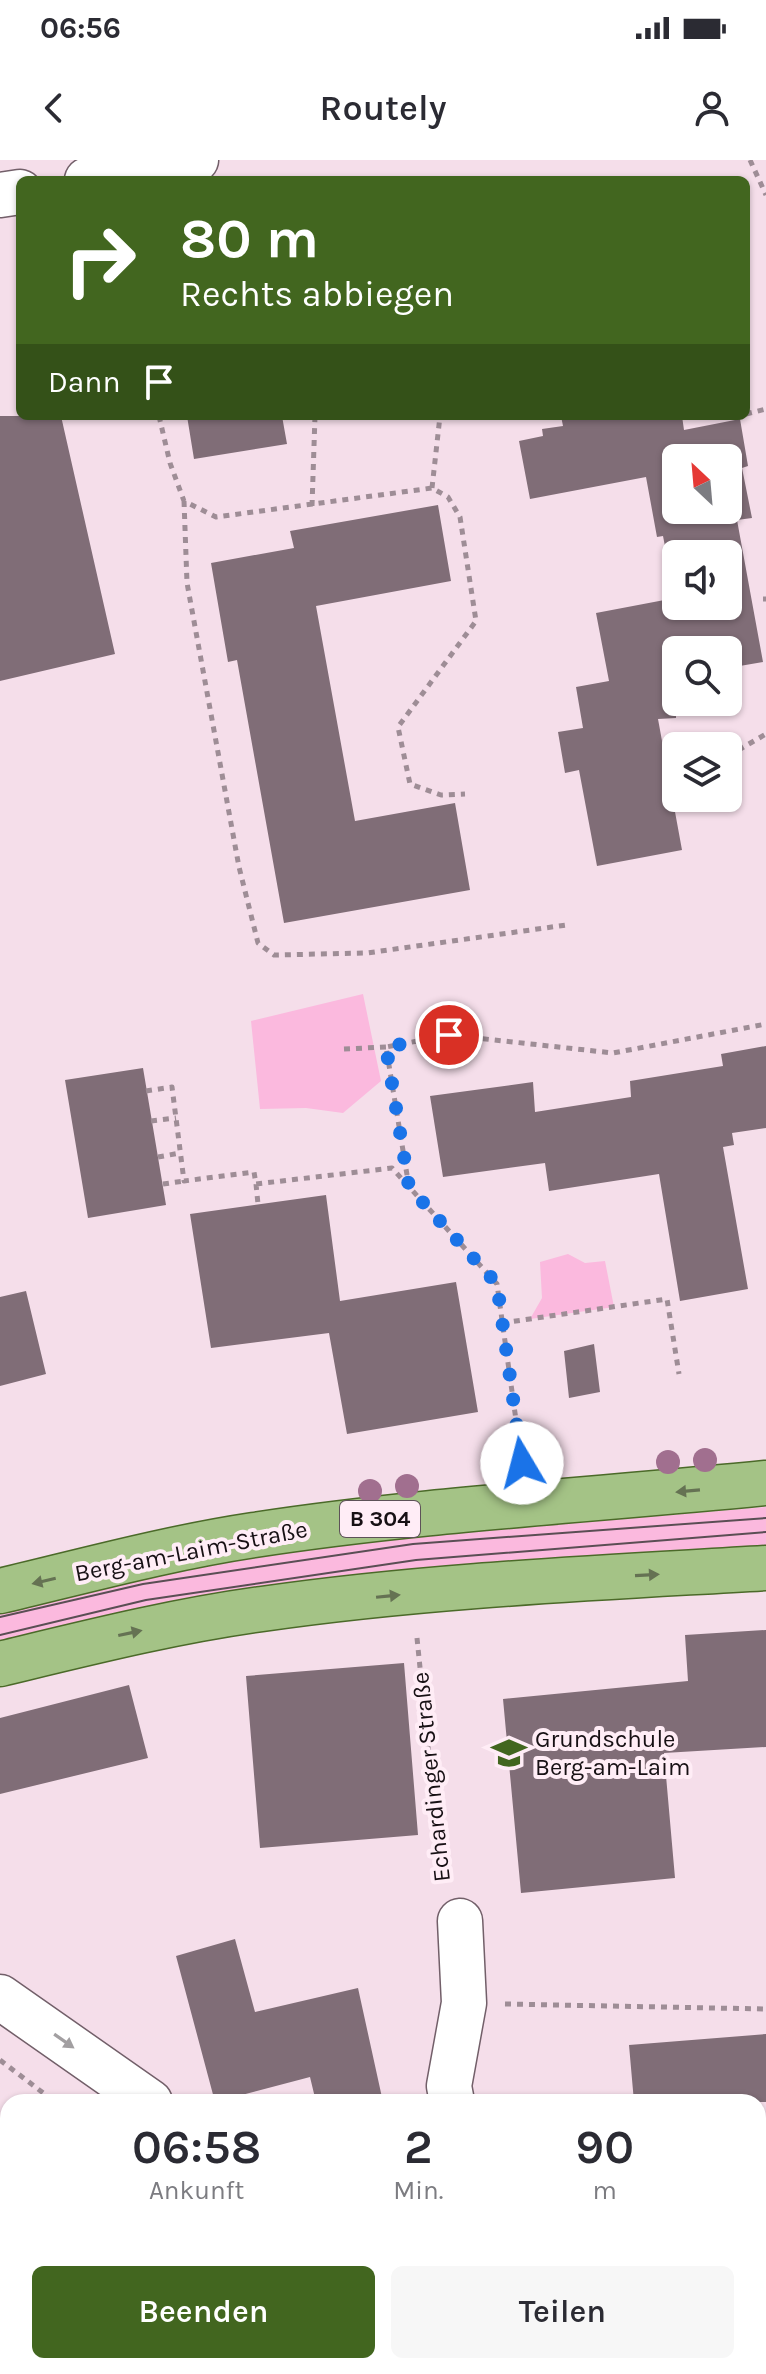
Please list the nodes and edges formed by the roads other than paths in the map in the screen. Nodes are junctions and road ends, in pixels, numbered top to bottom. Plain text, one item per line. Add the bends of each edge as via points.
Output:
1 (196, 160) edge
2 (109, 176) edge
3 (766, 1483) edge
4 (766, 1568) edge
5 (0, 1591) edge
6 (0, 1664) edge
7 (460, 1921) road end
8 (0, 1997) edge
9 (139, 2094) edge
10 (450, 2094) edge

1 - 2 street
3 -> 5 main road, Berg-am-Laim-Straße / B 304 via 406,1515 253,1535
6 -> 4 main road via 131,1632 262,1609 472,1587
7 - 10 street via 464,2003
8 -> 9 street

